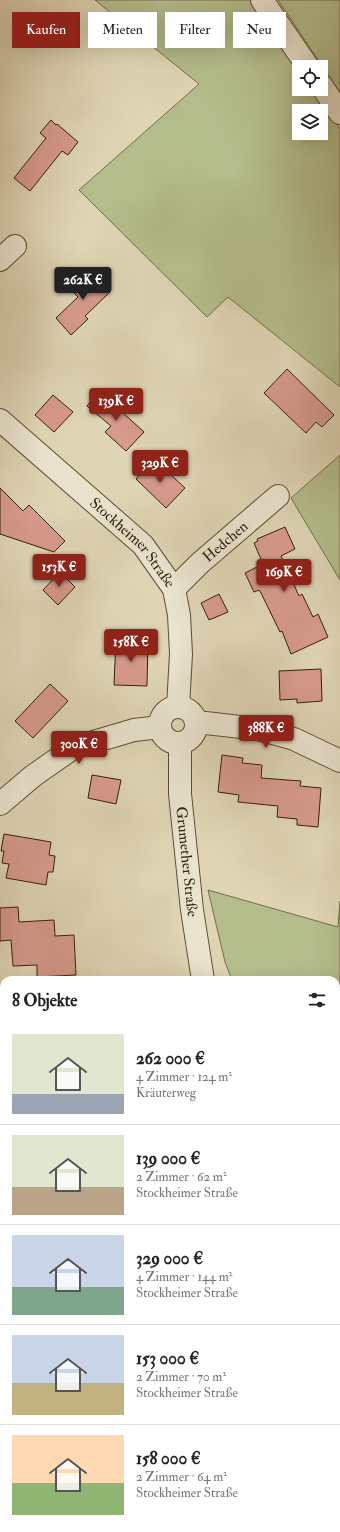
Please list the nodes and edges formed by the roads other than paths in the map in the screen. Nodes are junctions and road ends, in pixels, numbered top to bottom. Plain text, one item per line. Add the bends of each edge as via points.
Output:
1 (262, 0) edge
2 (303, 60) edge
3 (328, 95) edge
4 (340, 113) edge
5 (0, 420) edge
6 (278, 496) dead end
7 (174, 589) junction
8 (178, 707) junction
9 (197, 722) junction
10 (160, 727) junction
11 (180, 743) junction
12 (340, 761) edge
13 (0, 804) edge
14 (202, 976) edge

1 - 2 street
3 - 4 street
5 - 7 street, Stockheimer Straße via 143,545
6 - 7 street, Hedchen via 200,562
7 - 8 street, Stockheimer Straße via 179,615 181,654
8 - 9 street via 193,713
8 - 10 street via 163,714
9 - 11 street via 190,740
9 - 12 street via 258,729 294,740
10 - 11 street via 164,738
10 - 13 street via 134,730 73,748 33,776
11 - 14 street, Grumether Straße via 180,794 192,910

